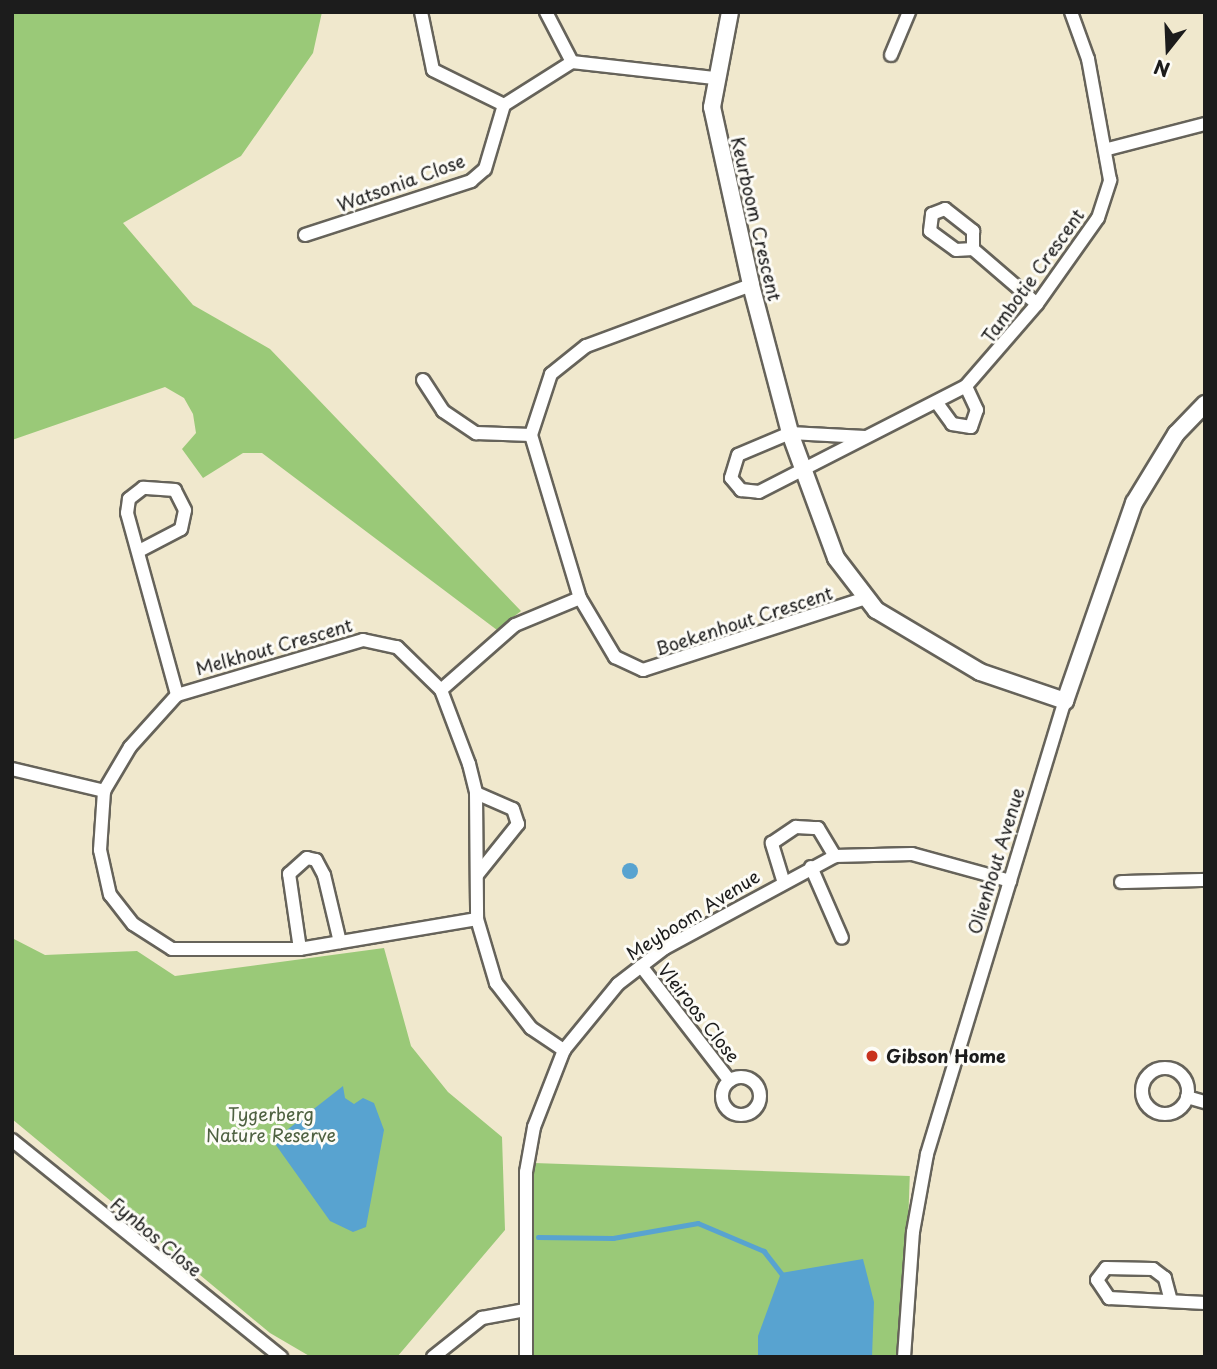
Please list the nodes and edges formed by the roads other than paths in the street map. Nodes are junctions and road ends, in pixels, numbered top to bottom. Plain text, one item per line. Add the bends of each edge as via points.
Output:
1 (421, 12) edge
2 (547, 12) edge
3 (730, 12) edge
4 (909, 12) edge
5 (1071, 12) edge
6 (891, 55) dead end
7 (572, 62) junction
8 (714, 78) junction
9 (504, 106) junction
10 (1205, 124) edge
11 (1108, 149) junction
12 (305, 235) dead end
13 (973, 249) dead end
14 (751, 285) junction
15 (1038, 304) junction
16 (423, 380) dead end
17 (966, 386) junction
18 (937, 403) junction
19 (1205, 404) edge
20 (790, 433) junction
21 (531, 435) junction
22 (865, 438) junction
23 (806, 472) junction
24 (139, 551) junction
25 (580, 598) junction
26 (863, 599) junction
27 (440, 690) junction
28 (177, 695) junction
29 (1065, 701) junction
30 (12, 769) edge
31 (104, 791) junction
32 (476, 793) junction
33 (835, 856) junction
34 (811, 867) junction
35 (477, 875) junction
36 (783, 880) junction
37 (1205, 880) edge
38 (1010, 881) junction
39 (1121, 882) dead end
40 (477, 919) junction
41 (842, 938) dead end
42 (340, 942) junction
43 (300, 949) junction
44 (641, 966) junction
45 (564, 1050) junction
46 (730, 1081) dead end
47 (1187, 1097) dead end
48 (1205, 1102) edge
49 (12, 1140) edge
50 (1171, 1301) junction
51 (1205, 1303) edge
52 (525, 1310) junction
53 (281, 1357) edge
54 (433, 1357) edge
55 (526, 1357) edge
56 (904, 1357) edge

1 - 9 street via 433,70
2 - 7 street
3 - 8 street, Keurboom Crescent
4 - 6 street
5 - 11 street, Tambotie Crescent
7 - 8 street
7 - 9 street
8 - 14 street, Keurboom Crescent via 714,129
9 - 12 street, Watsonia Close via 485,169 471,181
10 - 11 street
11 - 15 street, Tambotie Crescent via 1106,200
13 - 15 street
14 - 20 street, Keurboom Crescent
14 - 21 street via 564,359 542,392
15 - 17 street, Tambotie Crescent
16 - 21 street via 443,411 476,433
17 - 18 street, Tambotie Crescent
17 - 18 street via 977,410 971,426 952,424
18 - 22 street, Tambotie Crescent
19 - 29 street, Olienhout Avenue via 1176,434 1134,503
20 - 22 street, Tambotie Crescent
20 - 23 street, Keurboom Crescent
20 - 23 street via 737,455 732,478 750,493
21 - 25 street, Boekenhout Crescent
22 - 23 street, Tambotie Crescent
23 - 26 street, Keurboom Crescent via 836,558
24 - 24 street via 129,499 154,485 174,490 185,510 181,529
24 - 28 street
25 - 26 street, Boekenhout Crescent via 615,657 643,670
25 - 27 street via 515,625
26 - 29 street, Keurboom Crescent via 980,671
27 - 28 street, Melkhout Crescent via 397,648 363,639
27 - 32 street, Melkhout Crescent
28 - 31 street via 130,747
29 - 38 street, Olienhout Avenue
30 - 31 street
31 - 43 street via 102,874 110,895 150,938 195,953
32 - 35 street, Melkhout Crescent
32 - 35 street via 513,809 518,824
33 - 34 street, Meyboom Avenue
33 - 36 street via 818,828 796,827 772,843
33 - 38 street, Meyboom Avenue via 912,854
34 - 36 street, Meyboom Avenue
34 - 41 street
35 - 40 street, Melkhout Crescent
36 - 44 street, Meyboom Avenue
37 - 39 street
38 - 56 street, Olienhout Avenue via 927,1154 913,1231
40 - 42 street
40 - 45 street, Melkhout Crescent via 496,983 511,1008
42 - 43 street
42 - 43 street via 324,875 316,860 307,858 289,874
44 - 45 street, Meyboom Avenue via 600,1003
44 - 46 street, Vleiroos Close
45 - 52 street, Meyboom Avenue via 529,1148
47 - 48 street
49 - 53 street, Fynbos Close
50 - 50 street via 1110,1298 1097,1280 1106,1268 1153,1269 1165,1278
50 - 51 street
52 - 54 street via 482,1318
52 - 55 street, Meyboom Avenue

